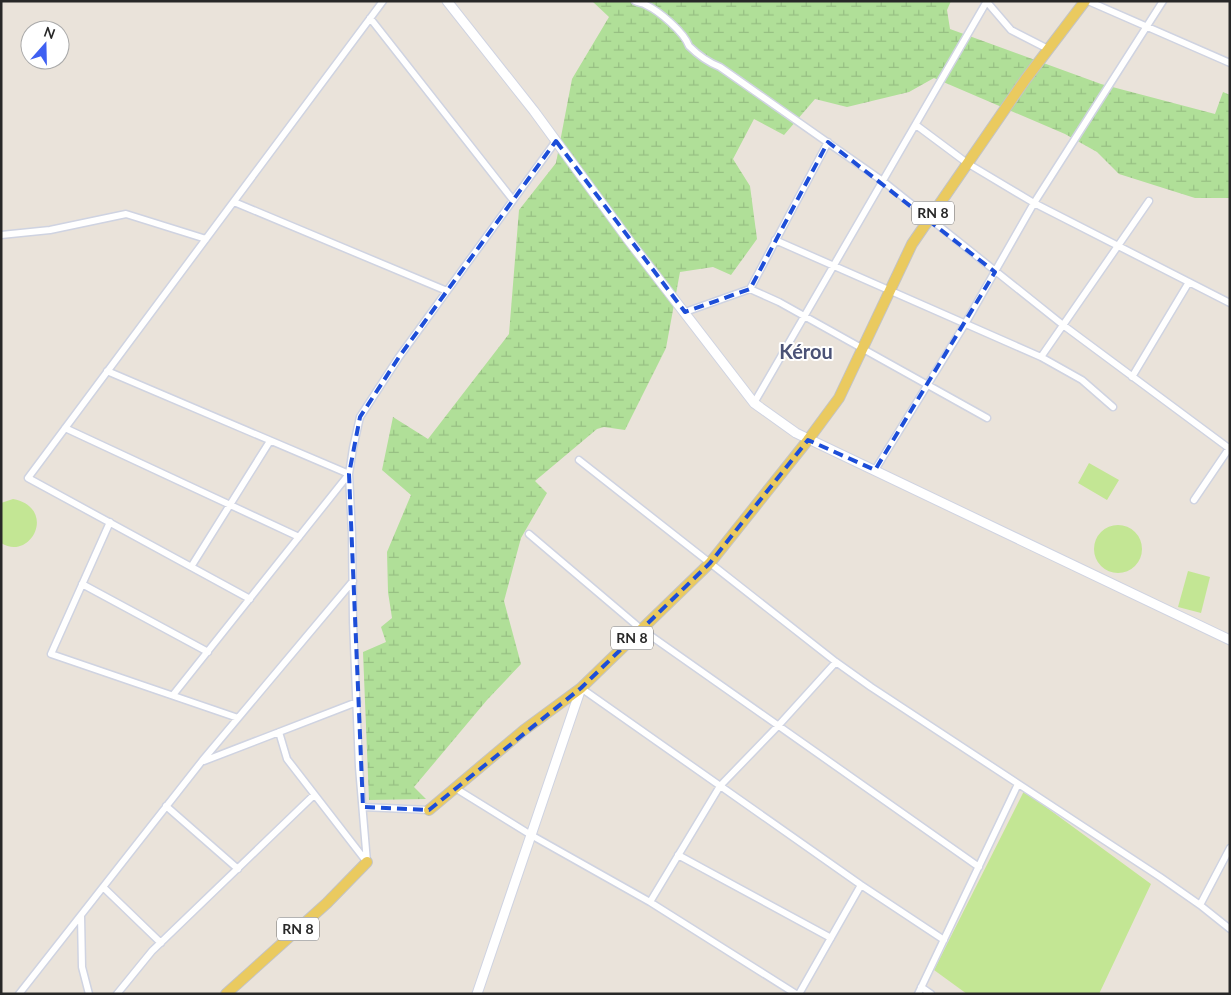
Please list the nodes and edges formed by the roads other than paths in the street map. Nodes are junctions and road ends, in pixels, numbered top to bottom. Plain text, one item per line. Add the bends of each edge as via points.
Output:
1 (383, 1) edge
2 (447, 1) edge
3 (635, 1) edge
4 (1086, 1) edge
5 (1163, 1) edge
6 (987, 2) edge
7 (370, 18) junction
8 (1146, 27) junction
9 (1048, 49) junction
10 (1230, 63) edge
11 (916, 125) junction
12 (556, 141) junction
13 (828, 142) junction
14 (968, 162) junction
15 (884, 182) junction
16 (513, 200) junction
17 (1149, 201) dead end
18 (234, 202) junction
19 (1034, 203) junction
20 (930, 218) junction
21 (1, 235) edge
22 (206, 239) junction
23 (776, 240) junction
24 (1119, 245) junction
25 (835, 266) junction
26 (995, 272) junction
27 (1189, 282) junction
28 (750, 289) junction
29 (890, 290) junction
30 (447, 291) junction
31 (1230, 303) edge
32 (684, 312) junction
33 (805, 317) junction
34 (965, 324) junction
35 (1063, 325) junction
36 (861, 348) junction
37 (1041, 357) junction
38 (107, 371) junction
39 (1132, 377) junction
40 (927, 385) junction
41 (754, 402) junction
42 (1113, 407) dead end
43 (987, 418) dead end
44 (65, 428) junction
45 (808, 440) junction
46 (270, 441) junction
47 (1229, 448) edge
48 (579, 460) dead end
49 (875, 470) junction
50 (349, 474) junction
51 (1194, 500) dead end
52 (230, 506) junction
53 (110, 522) junction
54 (529, 534) dead end
55 (299, 537) junction
56 (710, 563) junction
57 (192, 567) junction
58 (353, 581) junction
59 (82, 584) junction
60 (250, 599) junction
61 (642, 629) junction
62 (1230, 640) edge
63 (208, 652) junction
64 (836, 662) junction
65 (580, 688) junction
66 (173, 696) junction
67 (357, 702) junction
68 (238, 718) junction
69 (778, 726) junction
70 (279, 732) junction
71 (202, 761) junction
72 (1018, 784) junction
73 (720, 786) junction
74 (455, 788) junction
75 (314, 796) junction
76 (166, 806) junction
77 (362, 808) junction
78 (429, 810) joint
79 (531, 835) junction
80 (1230, 848) edge
81 (678, 855) junction
82 (367, 862) junction
83 (979, 867) junction
84 (238, 869) junction
85 (861, 886) junction
86 (103, 887) junction
87 (650, 902) junction
88 (1200, 905) junction
89 (81, 916) junction
90 (1230, 929) edge
91 (831, 938) junction
92 (944, 940) junction
93 (161, 943) junction
94 (919, 990) edge
95 (20, 994) edge
96 (89, 994) edge
97 (117, 994) edge
98 (226, 994) edge
99 (477, 994) edge
100 (798, 994) edge
101 (932, 994) edge

1 - 7 street
2 - 12 street
3 - 13 street via 662,16 687,39 700,57 720,67
4 - 8 street
4 - 9 main road, RN 8
5 - 8 street
6 - 9 street via 1011,30
6 - 11 street
7 - 16 street
7 - 18 street
8 - 10 street
8 - 19 street
9 - 14 main road, RN 8
11 - 14 street
11 - 15 street
12 - 16 street
12 - 32 street
13 - 15 street
13 - 23 street
14 - 19 street
14 - 20 main road, RN 8
15 - 20 street
15 - 25 street
16 - 30 street
17 - 24 street
18 - 22 street
18 - 30 street
19 - 24 street
19 - 26 street
20 - 26 street
20 - 29 main road, RN 8 via 912,244
21 - 22 street via 50,230 126,214
22 - 38 street
23 - 25 street
23 - 28 street
24 - 27 street
24 - 35 street
25 - 29 street
25 - 33 street
26 - 34 street
26 - 35 street
27 - 31 street
27 - 39 street
28 - 32 street
28 - 33 street
29 - 34 street
29 - 36 main road, RN 8
30 - 50 street via 360,417
32 - 41 street
33 - 36 street
33 - 41 street
34 - 37 street
34 - 40 street
35 - 37 street
35 - 39 street
36 - 40 street
36 - 45 main road, RN 8 via 839,398
37 - 42 street via 1082,380
38 - 44 street
38 - 46 street
39 - 47 street
40 - 43 street
40 - 49 street
41 - 45 street
44 - 52 street
44 - 53 street via 28,478
45 - 49 street
45 - 56 main road, RN 8
46 - 50 street
46 - 52 street
47 - 51 street
48 - 56 street
49 - 62 street
50 - 55 street
50 - 58 street
52 - 55 street
52 - 57 street
53 - 57 street
53 - 59 street
54 - 61 street
55 - 60 street
56 - 61 main road, RN 8
56 - 64 street
57 - 60 street
58 - 67 street
58 - 68 street
59 - 63 street
59 - 66 street via 51,654
60 - 63 street
61 - 65 main road, RN 8
61 - 69 street
63 - 66 street
64 - 69 street
64 - 72 street
65 - 73 street
65 - 74 main road, RN 8
65 - 79 street
66 - 68 street
67 - 70 street
67 - 77 street
68 - 71 street
69 - 73 street
69 - 83 street
70 - 71 street
70 - 75 street via 287,759
71 - 76 street
72 - 83 street
72 - 88 street
73 - 81 street
73 - 85 street
74 - 78 main road, RN 8
74 - 79 street
75 - 82 street
75 - 84 street
76 - 84 street
76 - 86 street
77 - 78 street
77 - 82 street
79 - 87 street
79 - 99 street
80 - 88 street
81 - 87 street
81 - 91 street
82 - 98 main road, RN 8 via 327,903
83 - 92 street
84 - 93 street
85 - 91 street
85 - 92 street
86 - 89 street
86 - 93 street
87 - 100 street
88 - 90 street
89 - 95 street
89 - 96 street via 82,967
91 - 100 street
92 - 94 street
93 - 97 street
94 - 101 street

